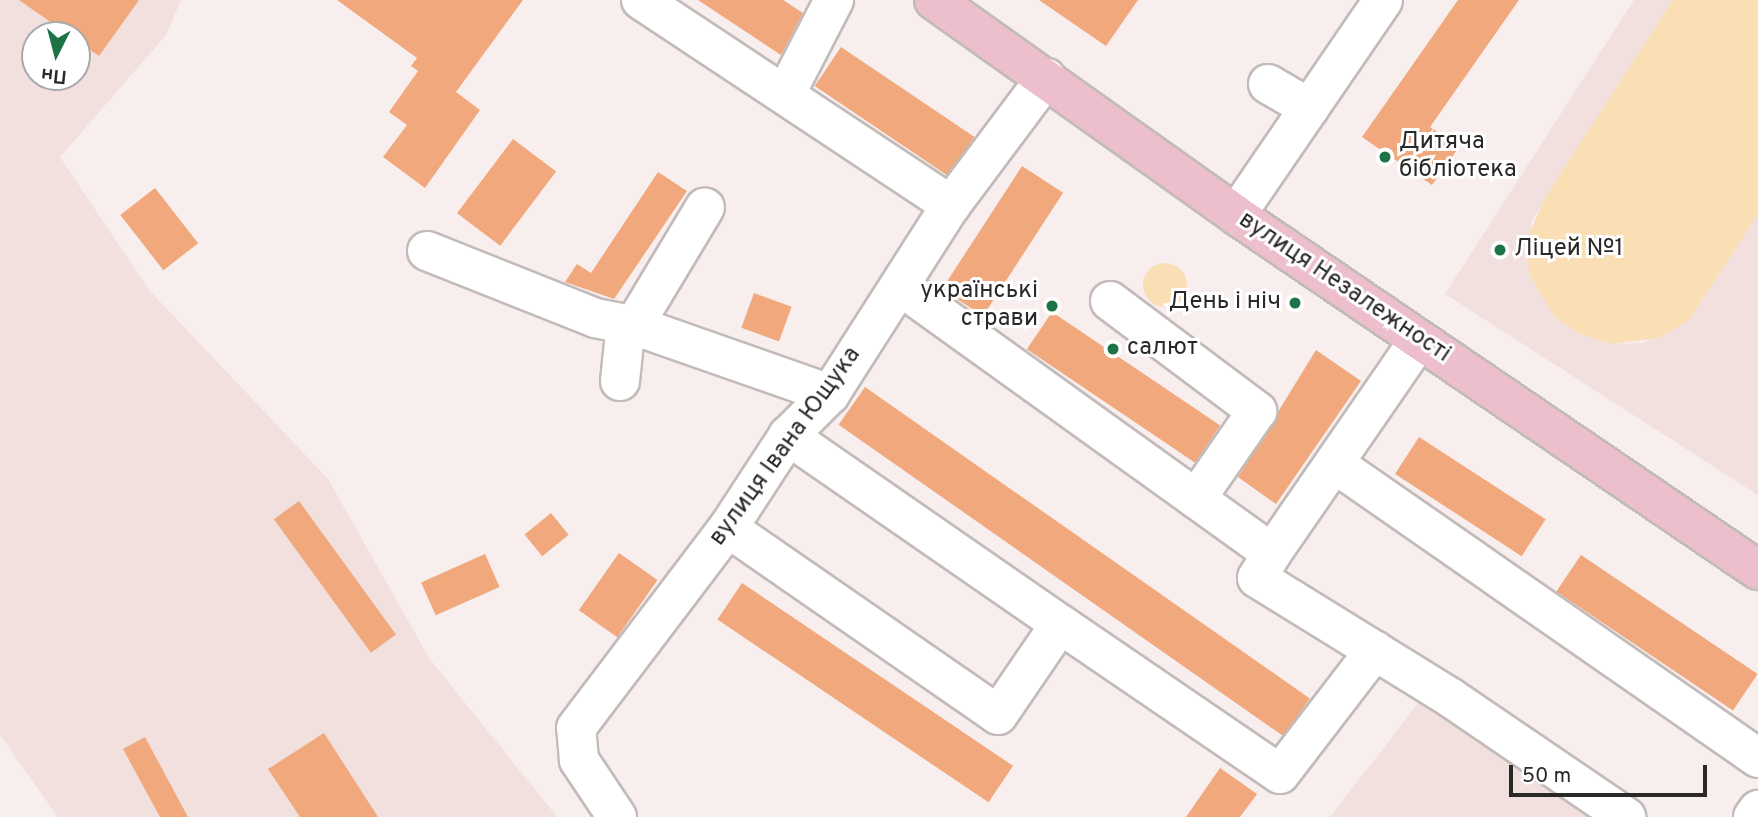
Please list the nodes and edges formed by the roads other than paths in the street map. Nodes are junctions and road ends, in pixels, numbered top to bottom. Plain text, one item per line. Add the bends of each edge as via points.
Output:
1 (641, 0) edge
2 (834, 0) edge
3 (934, 0) edge
4 (1383, 0) edge
5 (1046, 78) junction
6 (1268, 83) dead end
7 (786, 93) junction
8 (1309, 108) junction
9 (951, 205) junction
10 (705, 207) dead end
11 (1236, 215) junction
12 (427, 251) dead end
13 (900, 286) junction
14 (1111, 302) dead end
15 (636, 326) junction
16 (1419, 340) junction
17 (620, 381) dead end
18 (830, 394) junction
19 (788, 436) junction
20 (1335, 464) junction
21 (1196, 499) junction
22 (728, 528) junction
23 (1272, 553) junction
24 (1758, 569) edge
25 (1060, 624) junction
26 (1375, 650) junction
27 (1758, 758) edge
28 (1758, 810) edge
29 (617, 817) edge
30 (1626, 817) edge
31 (1752, 817) edge

1 - 7 street
2 - 7 street
3 - 5 main road, вулиця Незалежності
4 - 8 street
5 - 9 street, вулиця Івана Ющука
5 - 11 main road, вулиця Незалежності
6 - 8 street
7 - 9 street
8 - 11 street
9 - 13 street, вулиця Івана Ющука
10 - 15 street
11 - 16 main road, вулиця Незалежності
12 - 15 street via 595,318
13 - 18 street, вулиця Івана Ющука
13 - 21 street
14 - 21 street via 1257,411
15 - 17 street via 624,342
15 - 18 street
16 - 20 street
16 - 24 main road, вулиця Незалежності
18 - 19 street, вулиця Івана Ющука
19 - 22 street, вулиця Івана Ющука
19 - 25 street
20 - 23 street
20 - 27 street
21 - 23 street
22 - 25 street via 998,715
22 - 29 street, вулиця Івана Ющука via 576,728 579,760
23 - 26 street via 1257,578
25 - 26 street via 1280,774
26 - 30 street
28 - 31 street

